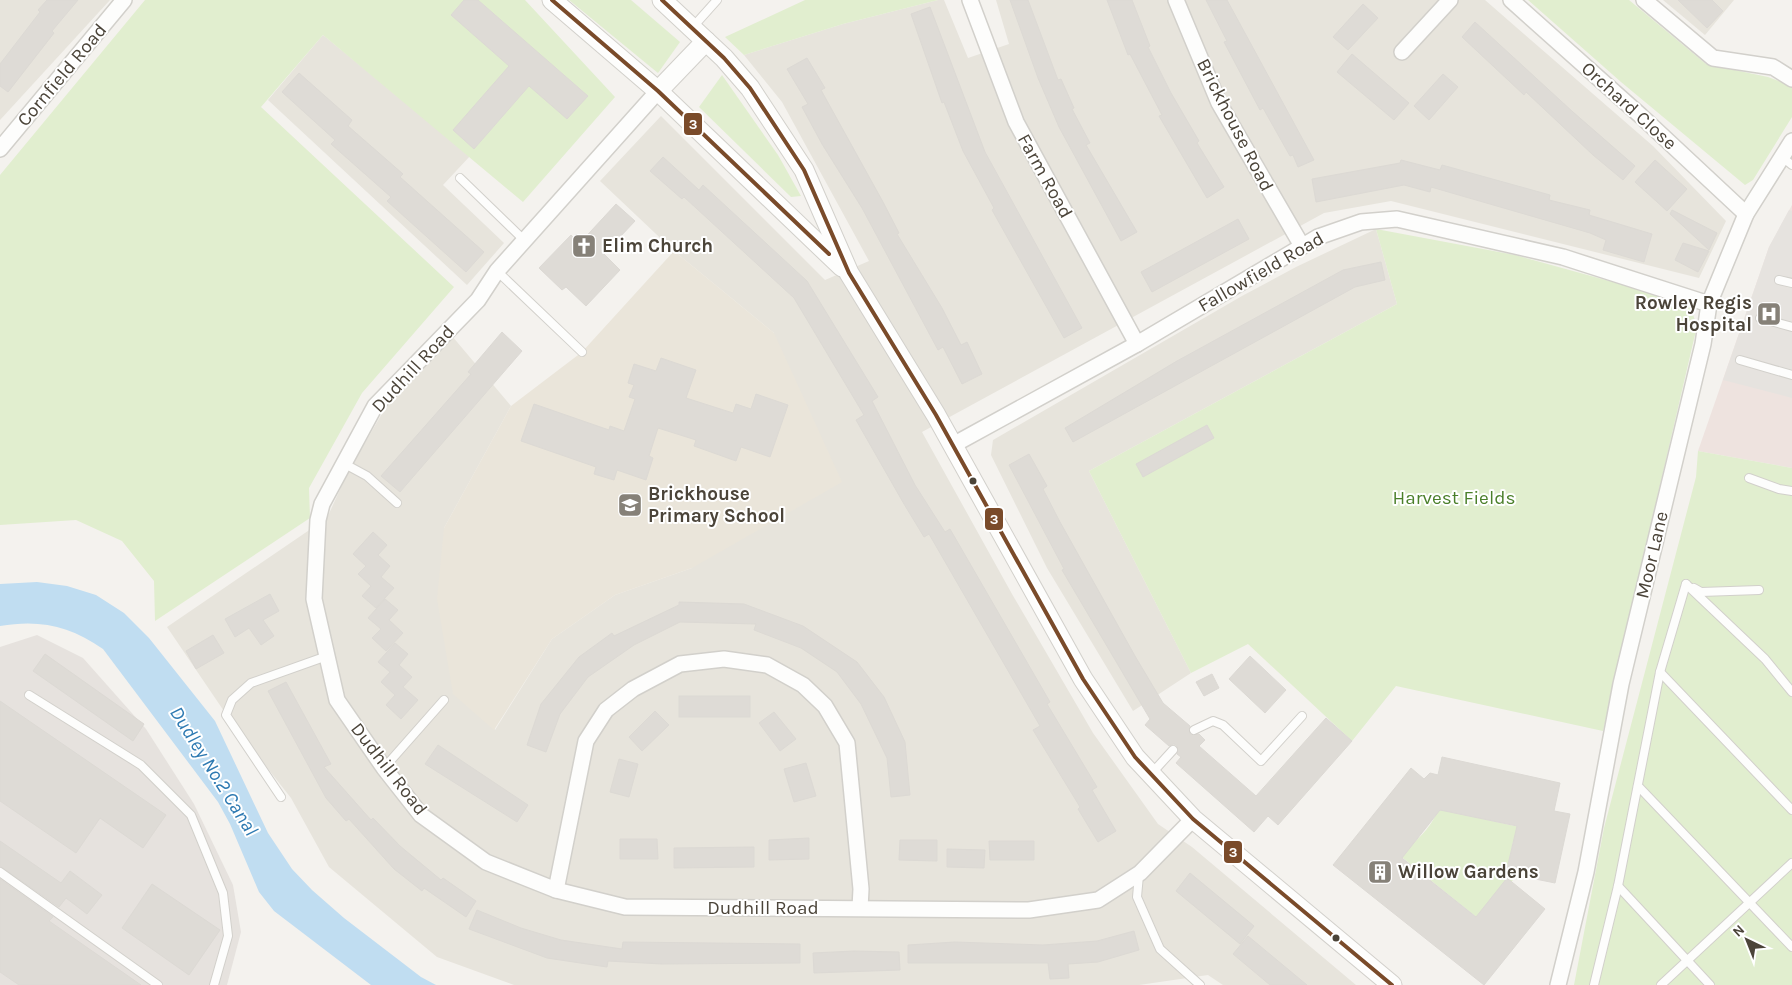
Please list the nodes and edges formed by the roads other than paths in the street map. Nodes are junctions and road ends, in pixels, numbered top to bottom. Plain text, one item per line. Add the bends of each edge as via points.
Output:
1 (124, 0) edge
2 (552, 0) edge
3 (662, 0) edge
4 (717, 0) edge
5 (970, 0) edge
6 (1176, 0) edge
7 (1450, 0) edge
8 (1512, 0) edge
9 (1644, 0) edge
10 (692, 28) junction
11 (706, 41) junction
12 (1402, 52) dead end
13 (1792, 78) edge
14 (658, 91) junction
15 (1792, 141) edge
16 (0, 149) edge
17 (1787, 161) edge
18 (460, 178) dead end
19 (1746, 214) junction
20 (525, 241) junction
21 (1302, 246) junction
22 (498, 271) junction
23 (849, 273) junction
24 (1779, 280) dead end
25 (1792, 284) edge
26 (1709, 304) junction
27 (1760, 318) dead end
28 (1792, 327) edge
29 (1137, 344) junction
30 (582, 352) dead end
31 (1740, 360) dead end
32 (1792, 375) edge
33 (953, 445) junction
34 (343, 463) junction
35 (1748, 478) dead end
36 (1792, 490) edge
37 (397, 503) dead end
38 (1686, 584) junction
39 (1759, 590) dead end
40 (327, 656) junction
41 (1660, 672) junction
42 (1792, 692) edge
43 (29, 695) dead end
44 (444, 700) dead end
45 (1302, 716) dead end
46 (1194, 730) dead end
47 (1173, 750) dead end
48 (384, 768) junction
49 (1151, 774) junction
50 (1638, 786) junction
51 (281, 797) dead end
52 (1792, 810) edge
53 (1193, 819) junction
54 (1792, 863) edge
55 (0, 872) edge
56 (1140, 873) junction
57 (1618, 886) junction
58 (556, 890) junction
59 (1750, 903) junction
60 (860, 908) junction
61 (1792, 947) edge
62 (1688, 961) junction
63 (158, 985) edge
64 (214, 985) edge
65 (1200, 985) edge
66 (1392, 985) edge
67 (1558, 985) edge
68 (1594, 985) edge
69 (1661, 985) edge
70 (1710, 985) edge

1 - 16 street, Cornfield Road
2 - 14 street
3 - 10 street
4 - 10 lane
5 - 29 street, Farm Road via 1016,122
6 - 21 street, Brickhouse Road via 1219,103
7 - 12 street
8 - 19 street, Orchard Close
9 - 13 street via 1713,58 1773,67
10 - 11 street
11 - 14 street
11 - 23 street via 750,88 804,170
14 - 20 street, Dudhill Road
14 - 23 street
15 - 17 street, Moor Lane
17 - 19 street, Moor Lane
18 - 20 lane
19 - 26 street, Moor Lane
20 - 22 street, Dudhill Road
21 - 26 street, Fallowfield Road via 1361,222 1397,219 1563,257
21 - 29 street, Fallowfield Road
22 - 30 lane
22 - 34 street, Dudhill Road via 478,300 374,406
23 - 33 street
24 - 25 lane
26 - 67 street, Moor Lane via 1703,344 1621,684 1586,872
27 - 28 lane
29 - 33 street, Fallowfield Road
31 - 32 lane
33 - 49 street via 1082,679 1134,757
34 - 37 lane via 367,476
34 - 40 street, Dudhill Road via 322,504 318,520 314,599
35 - 36 lane
38 - 39 lane via 1701,592
38 - 41 lane
38 - 42 lane via 1765,659
40 - 48 street, Dudhill Road via 337,700
40 - 51 lane via 250,683 232,700 226,715
41 - 50 lane
41 - 52 lane
43 - 64 lane via 141,765 191,815 223,893 228,936
44 - 48 lane
45 - 46 lane via 1261,760 1218,723 1213,721
47 - 49 lane
48 - 58 street, Dudhill Road via 421,815 486,862
49 - 53 street
50 - 57 lane
50 - 59 lane
53 - 56 street, Dudhill Road
53 - 66 street
54 - 59 lane
55 - 63 lane
56 - 60 street, Dudhill Road via 1098,900 1029,910
56 - 65 lane via 1137,897 1160,949
57 - 62 lane
57 - 68 lane
58 - 60 street, Dudhill Road via 624,907
58 - 60 street via 586,741 606,710 633,689 680,664 724,659 768,665 803,685 825,706 847,743
59 - 61 lane
59 - 62 lane
62 - 69 lane
62 - 70 lane

